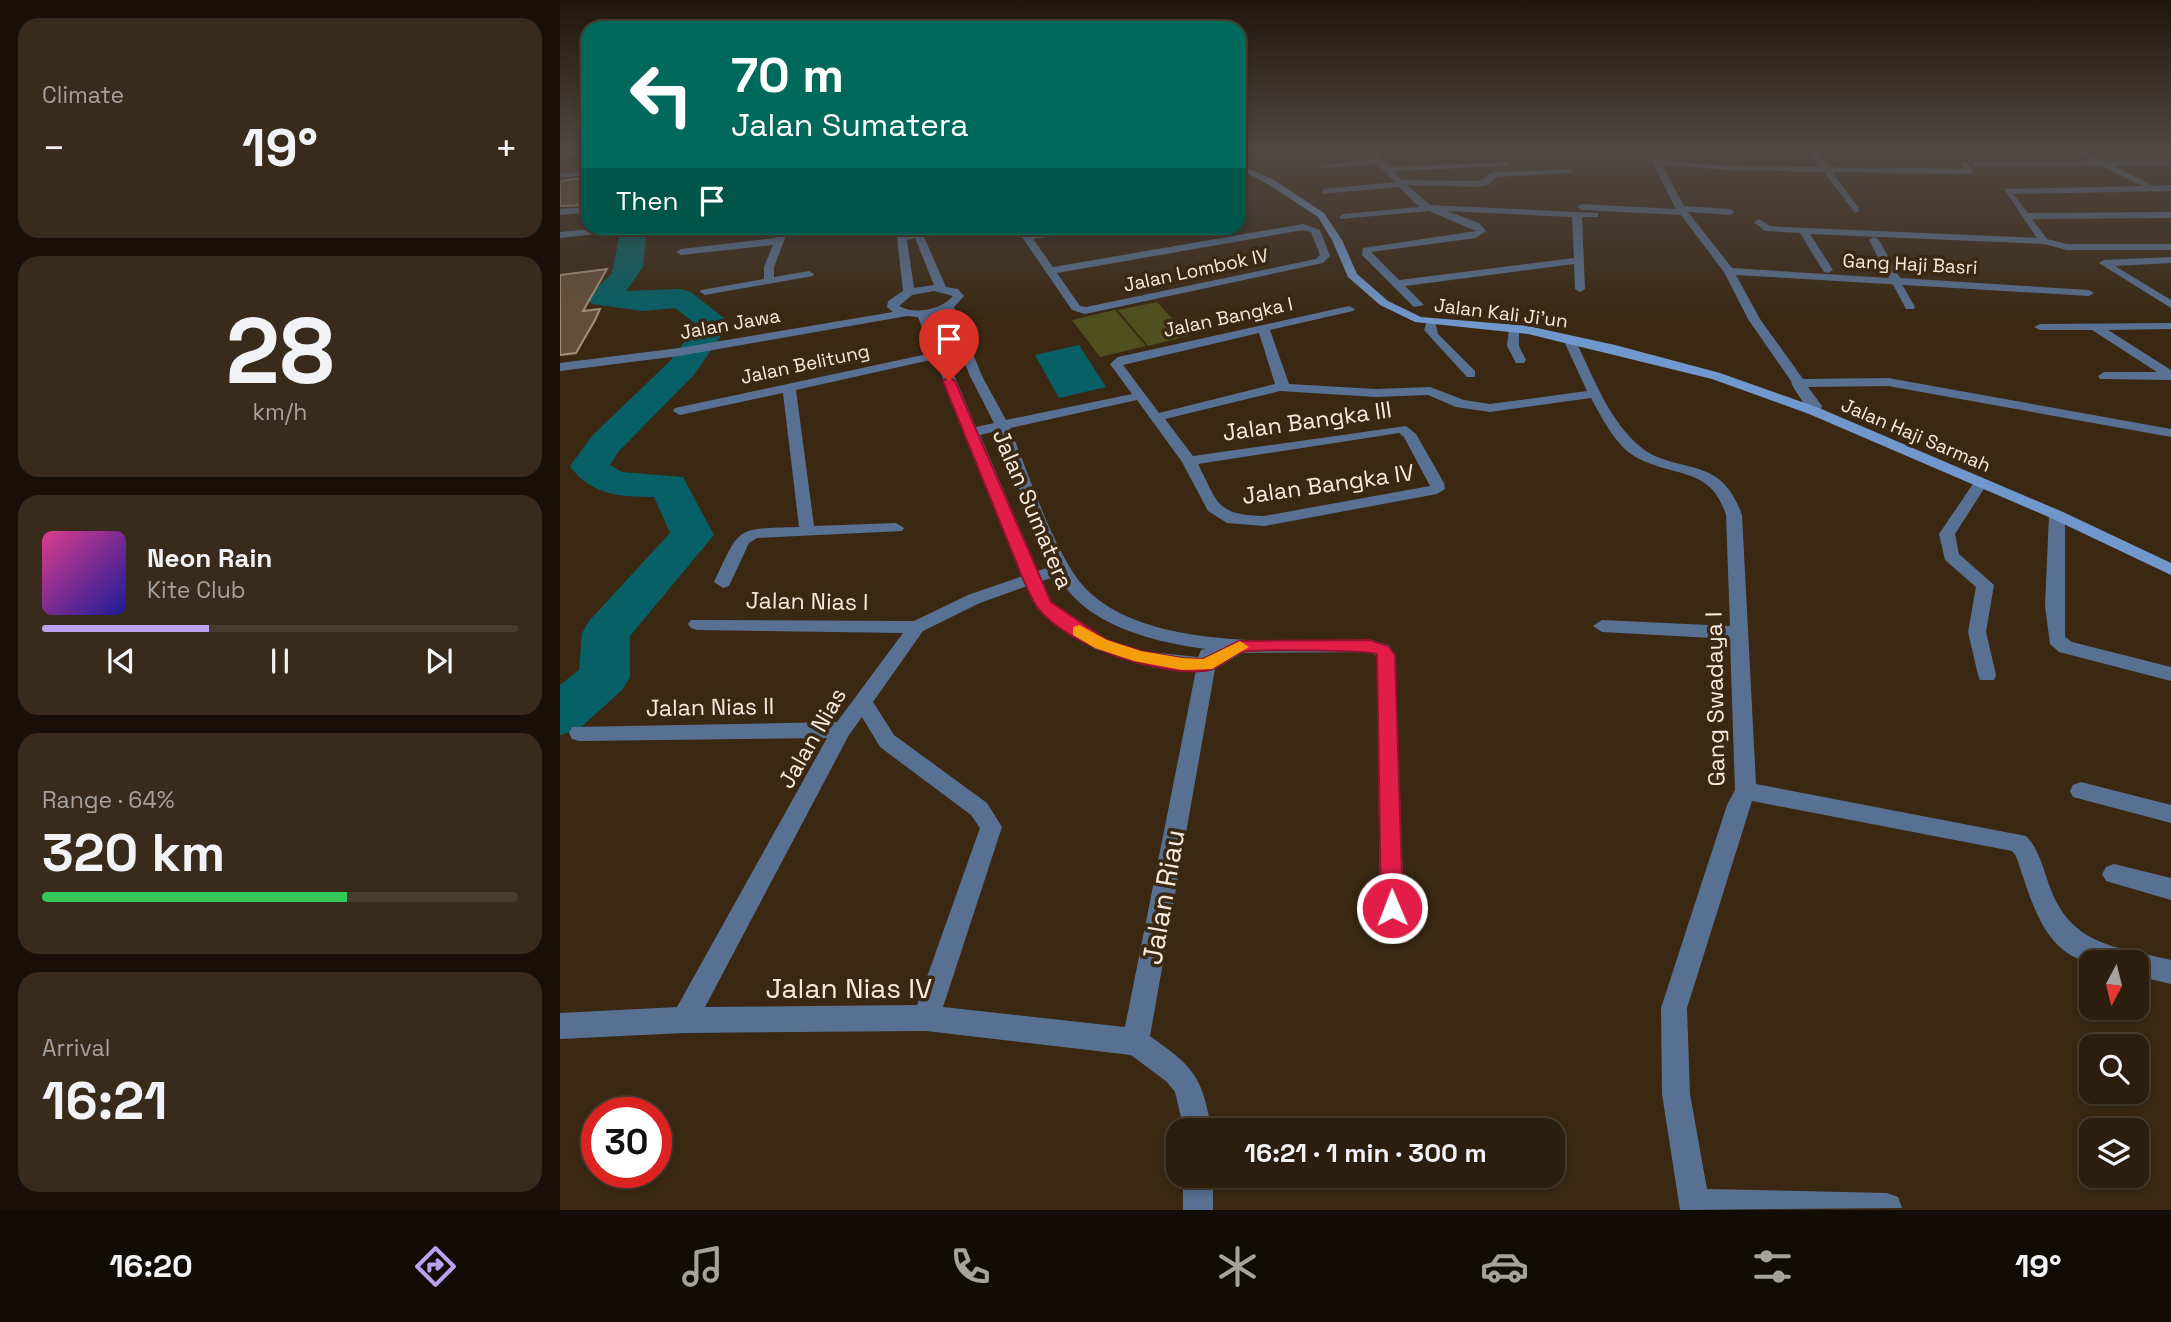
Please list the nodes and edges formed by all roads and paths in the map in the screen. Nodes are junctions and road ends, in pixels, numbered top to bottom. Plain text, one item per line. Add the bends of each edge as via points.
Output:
1 (1308, 206) edge
2 (1425, 206) edge
3 (1562, 206) edge
4 (1680, 206) edge
5 (1853, 206) edge
6 (2018, 206) edge
7 (1432, 208) junction
8 (581, 210) edge
9 (1491, 210) junction
10 (1682, 210) junction
11 (1855, 210) dead end
12 (560, 212) edge
13 (1730, 212) dead end
14 (1577, 214) junction
15 (1595, 215) dead end
16 (2171, 215) edge
17 (2025, 216) junction
18 (1344, 217) dead end
19 (1759, 222) dead end
20 (1476, 225) junction
21 (1803, 231) junction
22 (581, 233) edge
23 (560, 235) edge
24 (781, 235) edge
25 (900, 235) edge
26 (918, 235) edge
27 (1026, 235) edge
28 (779, 240) junction
29 (1874, 240) dead end
30 (2044, 241) junction
31 (2171, 247) edge
32 (681, 252) dead end
33 (2171, 260) edge
34 (1577, 261) junction
35 (1828, 270) dead end
36 (1051, 271) junction
37 (1729, 271) junction
38 (808, 274) dead end
39 (769, 281) junction
40 (1896, 281) junction
41 (1394, 284) junction
42 (941, 288) junction
43 (1580, 289) dead end
44 (705, 292) dead end
45 (909, 292) junction
46 (2090, 293) dead end
47 (893, 304) junction
48 (1418, 305) dead end
49 (2171, 305) edge
50 (1910, 306) dead end
51 (948, 307) junction
52 (1349, 309) dead end
53 (914, 313) junction
54 (1431, 323) junction
55 (2171, 326) edge
56 (1263, 327) junction
57 (2040, 327) dead end
58 (2094, 327) junction
59 (1513, 330) junction
60 (1569, 339) junction
61 (711, 342) junction
62 (670, 348) junction
63 (938, 355) junction
64 (560, 358) edge
65 (1520, 360) dead end
66 (560, 367) edge
67 (1471, 374) dead end
68 (2104, 376) dead end
69 (2171, 376) edge
70 (1796, 383) junction
71 (1280, 387) junction
72 (789, 388) junction
73 (1595, 394) junction
74 (1139, 396) junction
75 (680, 411) dead end
76 (1814, 411) junction
77 (1158, 417) junction
78 (1002, 425) junction
79 (971, 432) junction
80 (2171, 433) edge
81 (1188, 461) junction
82 (1980, 484) junction
83 (1437, 489) joint
84 (2057, 514) junction
85 (896, 528) dead end
86 (807, 531) junction
87 (1063, 568) junction
88 (2171, 570) edge
89 (1031, 579) junction
90 (723, 582) dead end
91 (697, 624) dead end
92 (1602, 626) dead end
93 (917, 627) junction
94 (1739, 633) junction
95 (1211, 641) junction
96 (1239, 647) junction
97 (1206, 665) junction
98 (2171, 674) edge
99 (1987, 675) dead end
100 (862, 701) junction
101 (842, 730) junction
102 (579, 733) dead end
103 (1745, 790) junction
104 (2081, 791) dead end
105 (2171, 814) edge
106 (2114, 874) dead end
107 (2171, 890) edge
108 (1392, 908) dead end
109 (2171, 972) edge
110 (926, 1018) junction
111 (684, 1020) junction
112 (560, 1026) edge
113 (1136, 1042) junction
114 (1195, 1118) edge
115 (1198, 1188) edge
116 (1694, 1207) edge
117 (1887, 1208) dead end
118 (1198, 1210) edge

1 - 54 street, Jalan Kali Ji'un via 1321,215 1337,240 1352,275 1384,303
2 - 7 street
3 - 10 street
4 - 10 street, Jalan Haji Sarmah
5 - 11 street
6 - 17 street
7 - 9 street
7 - 18 street
7 - 20 street
8 - 12 street
9 - 14 street
9 - 20 street
10 - 13 street
10 - 37 street, Jalan Haji Sarmah
14 - 15 street
14 - 34 street
16 - 17 street
17 - 30 street
19 - 21 street via 1768,229
20 - 41 street via 1479,235 1367,250
21 - 30 street
21 - 35 street
22 - 23 street
24 - 28 street
25 - 45 street
26 - 42 street
27 - 36 street
28 - 32 street
28 - 39 street
29 - 40 street
30 - 31 street via 2067,247
33 - 49 street via 2106,261 2106,266
34 - 41 street
34 - 43 street
36 - 36 street, Jalan Lombok IV via 1303,227 1315,230 1324,259 1092,310 1076,308
37 - 40 street, Gang Haji Basri
37 - 70 street, Jalan Haji Sarmah
38 - 39 street
39 - 44 street
40 - 46 street, Gang Haji Basri
40 - 50 lane
41 - 48 street
42 - 45 street
42 - 51 street, Jalan Sumatera via 959,296
45 - 47 street
47 - 53 street via 895,310
47 - 61 street, Jalan Jawa
51 - 53 street, Jalan Jawa
51 - 78 street, Jalan Sumatera
52 - 56 street, Jalan Bangka I
53 - 61 street, Jalan Jawa
53 - 63 street, Jalan Sumatera
54 - 59 street, Jalan Kali Ji'un
54 - 67 street via 1434,336
55 - 58 street
56 - 71 street via 1283,384
56 - 74 street, Jalan Bangka I via 1122,359 1116,364
57 - 58 street
58 - 69 street
59 - 60 street, Jalan Kali Ji'un
59 - 65 street via 1513,346
60 - 73 street, Gang Swadaya I
60 - 76 street, Jalan Kali Ji'un via 1716,376
61 - 62 street, Jalan Jawa
62 - 64 street, Jalan Jawa
62 - 66 street, Jalan Jawa
63 - 72 street, Jalan Belitung
63 - 79 street, Jalan Sumatera
68 - 69 street
70 - 76 street, Jalan Haji Sarmah via 1815,406
70 - 80 street via 1888,382
71 - 73 street via 1430,391 1461,404 1490,408
71 - 77 street
72 - 75 street, Jalan Belitung
72 - 86 street
73 - 94 street, Gang Swadaya I via 1629,446 1713,481 1731,497
74 - 77 street
74 - 78 street
76 - 82 street, Jalan Haji Sarmah
77 - 81 street
78 - 79 street
78 - 87 street, Jalan Sumatera
79 - 89 street, Jalan Sumatera
81 - 83 street, Jalan Bangka IV via 1213,508 1224,517 1244,522
81 - 83 street, Jalan Bangka III via 1401,429 1415,444
82 - 84 street, Jalan Haji Sarmah
82 - 99 street via 1947,534 1951,556 1984,585 1977,632
84 - 88 street, Jalan Haji Sarmah
84 - 98 street via 2056,640 2066,647
85 - 86 street
86 - 90 street via 749,535 742,540
87 - 89 street, Jalan Nias
87 - 95 street, Jalan Sumatera via 1092,601 1121,622 1186,640
89 - 93 street, Jalan Nias via 974,599
89 - 97 street, Jalan Sumatera via 1044,606 1101,644 1140,657
91 - 93 street, Jalan Nias I
92 - 94 street
93 - 100 street, Jalan Nias
94 - 103 street, Gang Swadaya I
95 - 96 street, Jalan Sumatera
95 - 97 street, Jalan Riau
96 - 97 street, Jalan Sumatera
96 - 108 street, Jalan Sumatera via 1370,646 1386,655
97 - 113 street, Jalan Riau
100 - 101 street, Jalan Nias
100 - 110 street via 887,741 979,809 991,827
101 - 102 street, Jalan Nias II
101 - 111 street, Jalan Nias
103 - 109 street via 2018,843 2025,849 2054,922 2067,937 2096,951
103 - 116 street, Gang Swadaya I via 1674,1008 1676,1094
104 - 105 street
106 - 107 street
110 - 111 street, Jalan Nias IV
110 - 113 street, Jalan Nias IV
111 - 112 street, Jalan Nias IV
113 - 114 street via 1177,1072
115 - 118 street
116 - 117 street

